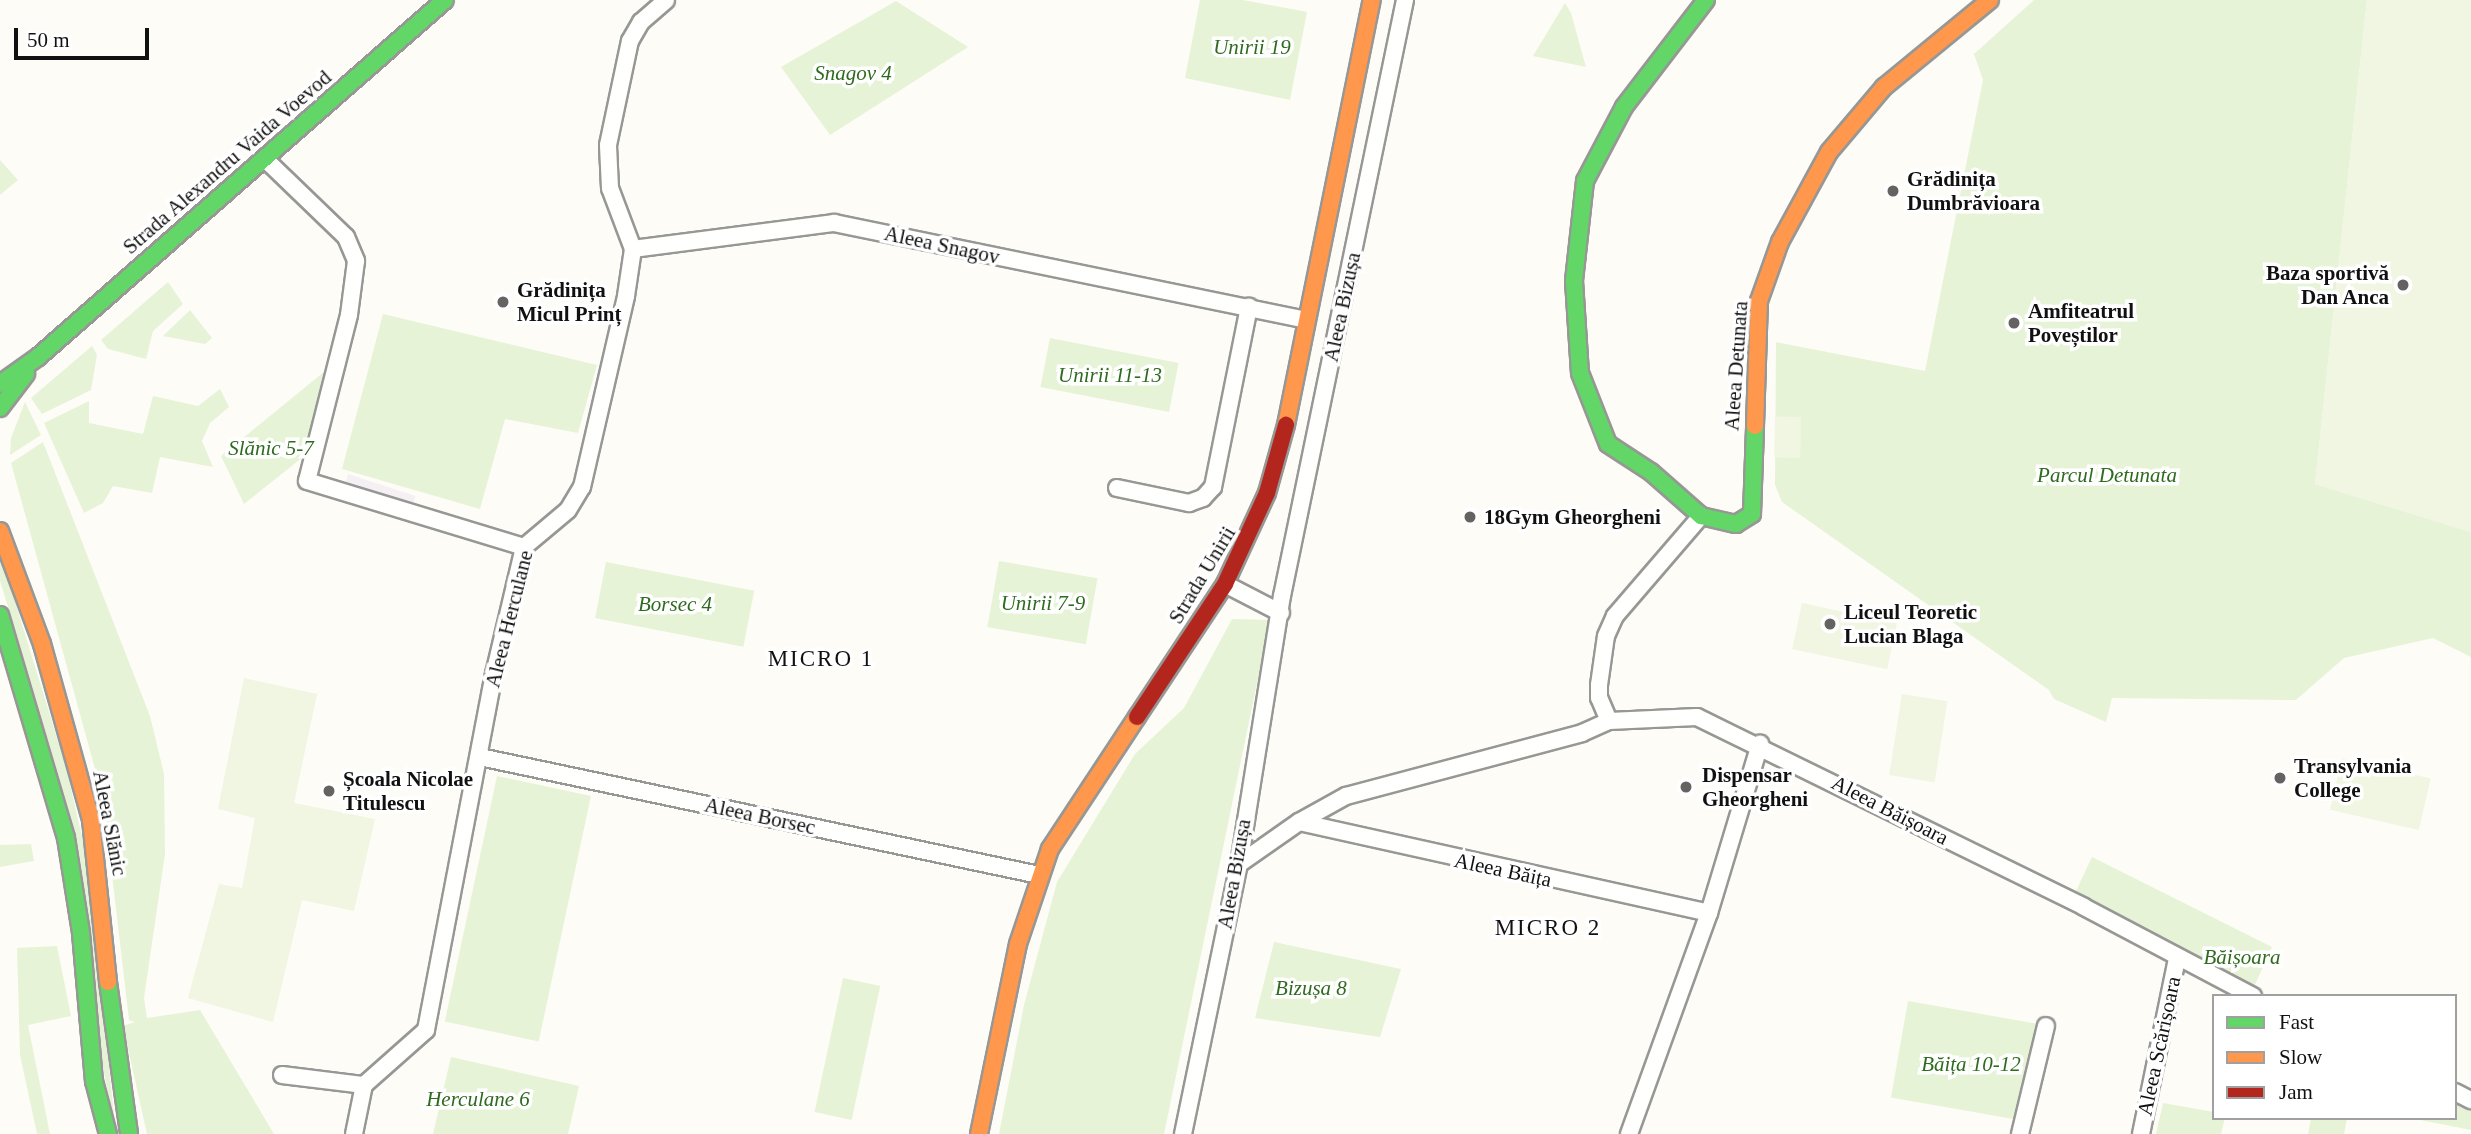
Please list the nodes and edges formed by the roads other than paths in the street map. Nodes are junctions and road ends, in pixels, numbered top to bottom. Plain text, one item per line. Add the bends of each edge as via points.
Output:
1 (445, 0) edge
2 (666, 0) edge
3 (1372, 0) edge
4 (1405, 0) edge
5 (1706, 0) edge
6 (1990, 0) edge
7 (265, 159) junction
8 (633, 249) junction
9 (1249, 307) junction
10 (1306, 320) junction
11 (38, 357) junction
12 (0, 384) edge
13 (0, 408) edge
14 (1117, 488) dead end
15 (1701, 516) junction
16 (0, 531) edge
17 (524, 547) junction
18 (1225, 584) junction
19 (1280, 613) junction
20 (0, 615) edge
21 (1609, 721) junction
22 (1760, 744) junction
23 (480, 757) junction
24 (1299, 822) junction
25 (1239, 864) junction
26 (1039, 875) junction
27 (1709, 913) junction
28 (2177, 958) junction
29 (2249, 994) edge
30 (2046, 1026) dead end
31 (282, 1075) dead end
32 (363, 1085) junction
33 (108, 1134) edge
34 (129, 1134) edge
35 (354, 1134) edge
36 (979, 1134) edge
37 (1182, 1134) edge
38 (1629, 1134) edge
39 (2020, 1134) edge
40 (2141, 1134) edge

1 - 7 main road, Strada Alexandru Vaida Voevod
2 - 8 street, Aleea Herculane via 641,22 630,41 608,145 610,188
3 - 10 main road, Strada Unirii
4 - 19 street, Aleea Bizușa
5 - 15 main road, Aleea Detunata via 1624,107 1585,181 1574,281 1580,373 1608,444 1651,472
6 - 15 main road, Aleea Detunata via 1884,88 1829,152 1780,242 1759,300 1752,514 1736,524
7 - 11 main road, Strada Alexandru Vaida Voevod
7 - 17 street via 346,237 356,261 351,306 307,481
8 - 9 street, Aleea Snagov via 834,223
8 - 17 street, Aleea Herculane via 582,487 568,510
9 - 10 street, Aleea Snagov
9 - 14 street via 1213,486 1203,499 1189,503
10 - 18 main road, Strada Unirii via 1276,467 1246,547
11 - 12 main road, Strada Alexandru Vaida Voevod
11 - 13 main road, Strada Alexandru Vaida Voevod
15 - 21 street via 1615,616 1606,636 1599,698
16 - 34 main road, Aleea Slănic via 42,644 91,820 119,1082
17 - 23 street, Aleea Herculane
18 - 19 street
18 - 26 main road, Strada Unirii via 1089,786
19 - 25 street, Aleea Bizușa
20 - 33 main road via 66,838 82,933 94,1080
21 - 22 street, Aleea Băișoara via 1697,717
21 - 24 street, Aleea Băișoara via 1582,733 1346,796
22 - 27 street
22 - 28 street, Aleea Băișoara
23 - 26 street, Aleea Borsec
23 - 32 street, Aleea Herculane via 426,1030
24 - 25 street, Aleea Băișoara
24 - 27 street, Aleea Băița
25 - 37 street, Aleea Bizușa
26 - 36 main road, Strada Unirii via 1018,944
27 - 38 street
28 - 29 street, Aleea Băișoara
28 - 40 street, Aleea Scărișoara
30 - 39 street
31 - 32 street
32 - 35 street

